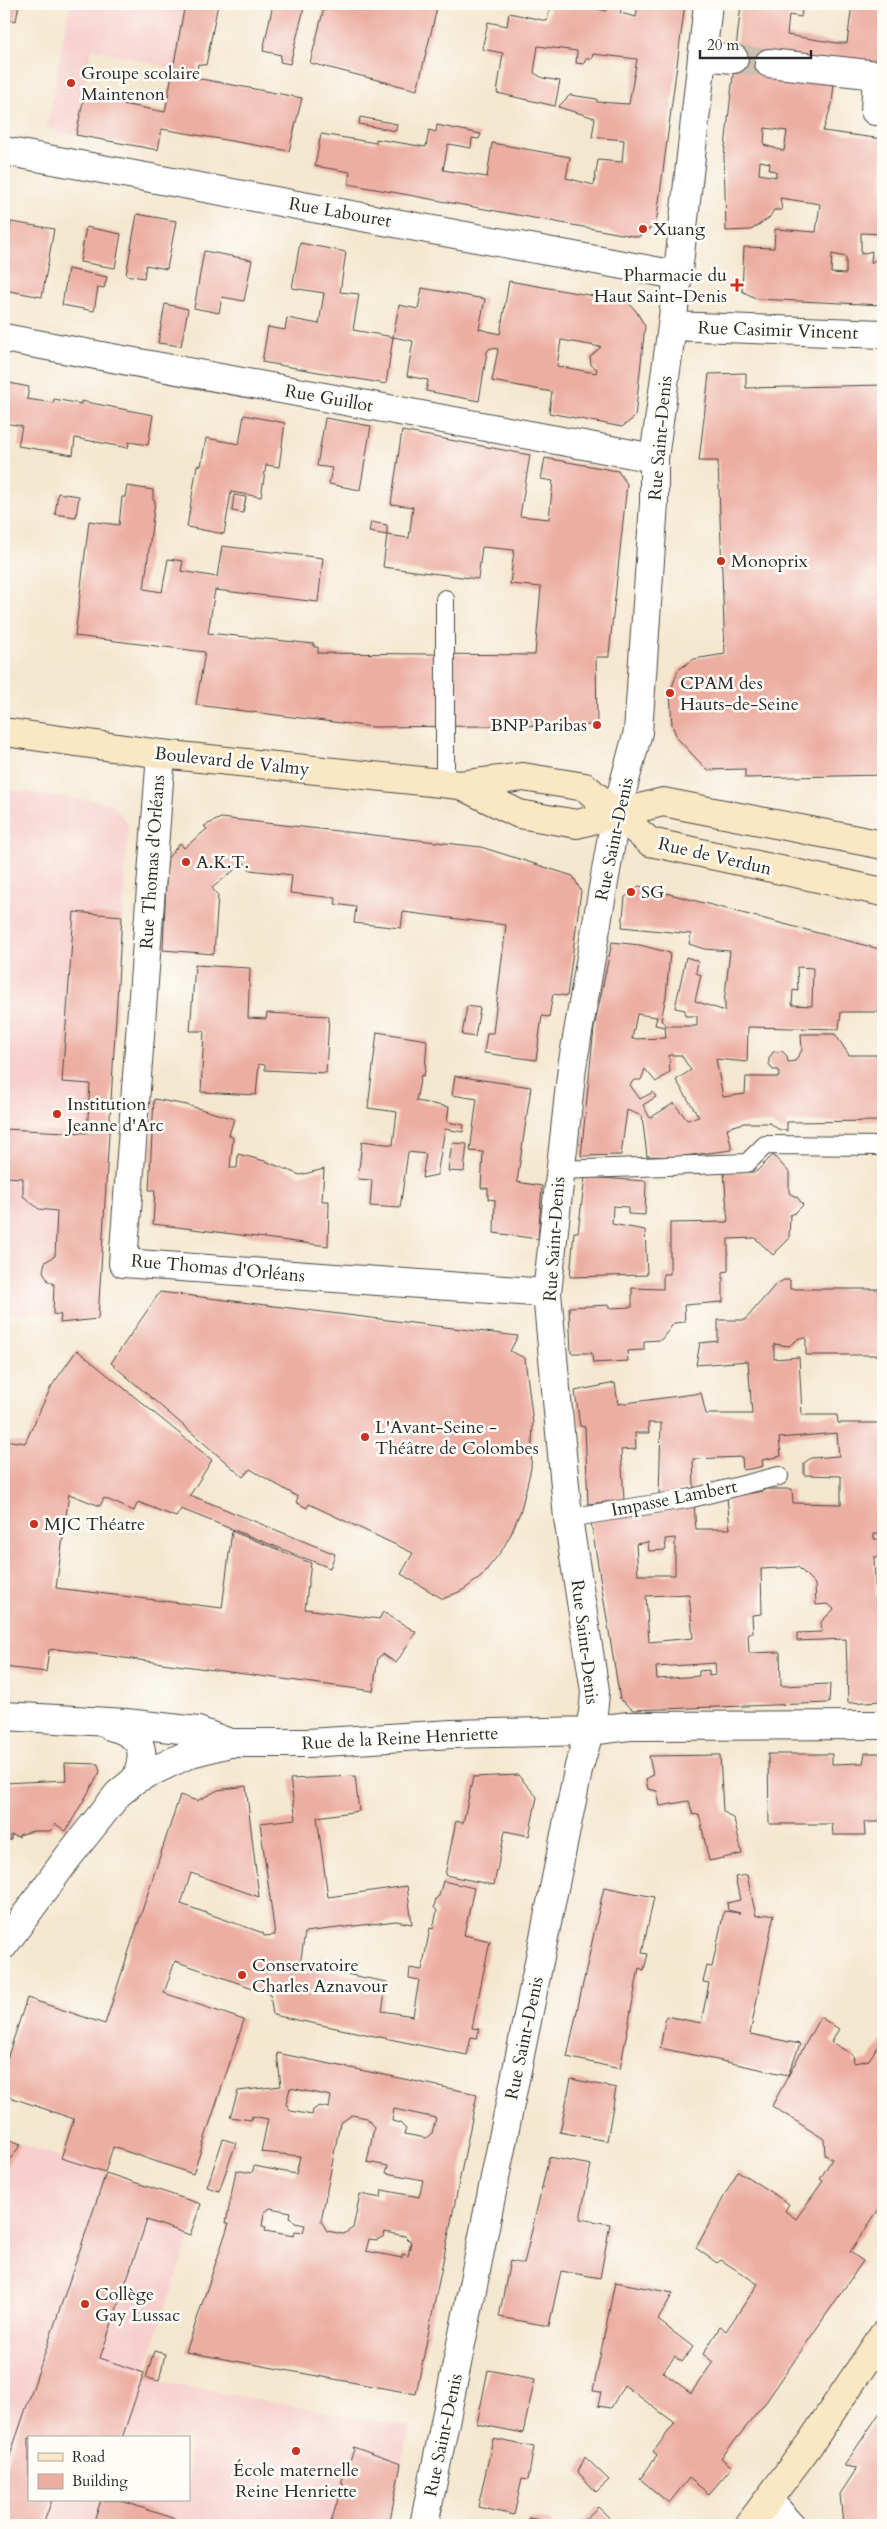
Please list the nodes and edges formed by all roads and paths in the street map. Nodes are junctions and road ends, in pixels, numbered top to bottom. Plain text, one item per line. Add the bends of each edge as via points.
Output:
1 (708, 4) edge
2 (702, 56) junction
3 (734, 59) tunnel mouth
4 (769, 63) tunnel mouth
5 (875, 111) dead end
6 (4, 150) edge
7 (677, 275) junction
8 (672, 326) junction
9 (883, 334) edge
10 (4, 338) edge
11 (654, 458) junction
12 (445, 599) dead end
13 (4, 732) edge
14 (161, 754) junction
15 (453, 784) junction
16 (616, 813) junction
17 (883, 845) edge
18 (883, 892) edge
19 (883, 1146) edge
20 (560, 1170) junction
21 (548, 1293) junction
22 (779, 1476) dead end
23 (568, 1518) junction
24 (4, 1716) edge
25 (98, 1723) junction
26 (883, 1725) edge
27 (590, 1731) junction
28 (230, 1743) junction
29 (136, 1779) junction
30 (4, 1945) edge
31 (883, 2335) edge
32 (769, 2502) junction
33 (424, 2525) edge
34 (749, 2525) edge
35 (791, 2525) edge

1 - 2 street, Rue Saint-Denis
2 - 3 street
2 - 7 street, Rue Saint-Denis
4 - 5 street via 877,75
6 - 7 street, Rue Labouret
7 - 8 street, Rue Saint-Denis
8 - 9 street, Rue Casimir Vincent
8 - 11 street, Rue Saint-Denis
10 - 11 street, Rue Guillot
11 - 16 street, Rue Saint-Denis via 654,503 638,732
12 - 15 lane
13 - 14 main road, Boulevard de Valmy
14 - 15 main road, Boulevard de Valmy
14 - 21 street, Rue Thomas d'Orléans via 123,1263
15 - 16 main road, Boulevard de Valmy via 519,814 577,824
15 - 16 main road, Boulevard de Valmy via 523,777 585,787
16 - 17 main road via 664,802 673,803
16 - 18 main road, Rue de Verdun via 650,842
16 - 20 street, Rue Saint-Denis via 572,1067
19 - 20 lane via 765,1145 747,1162
20 - 21 street, Rue Saint-Denis
21 - 23 street, Rue Saint-Denis
22 - 23 lane, Impasse Lambert via 692,1498
23 - 27 street, Rue Saint-Denis via 595,1691
24 - 25 street
25 - 28 street via 126,1722 198,1732
25 - 29 street via 135,1735 142,1755 142,1766
26 - 27 street, Rue de la Reine Henriette via 629,1726
27 - 28 street, Rue de la Reine Henriette via 452,1734 308,1743
27 - 33 street, Rue Saint-Denis via 579,1766
28 - 29 street, Rue de la Reine Henriette via 191,1753
29 - 30 street, Rue de la Reine Henriette via 118,1794
31 - 32 main road
32 - 34 main road
32 - 35 street

